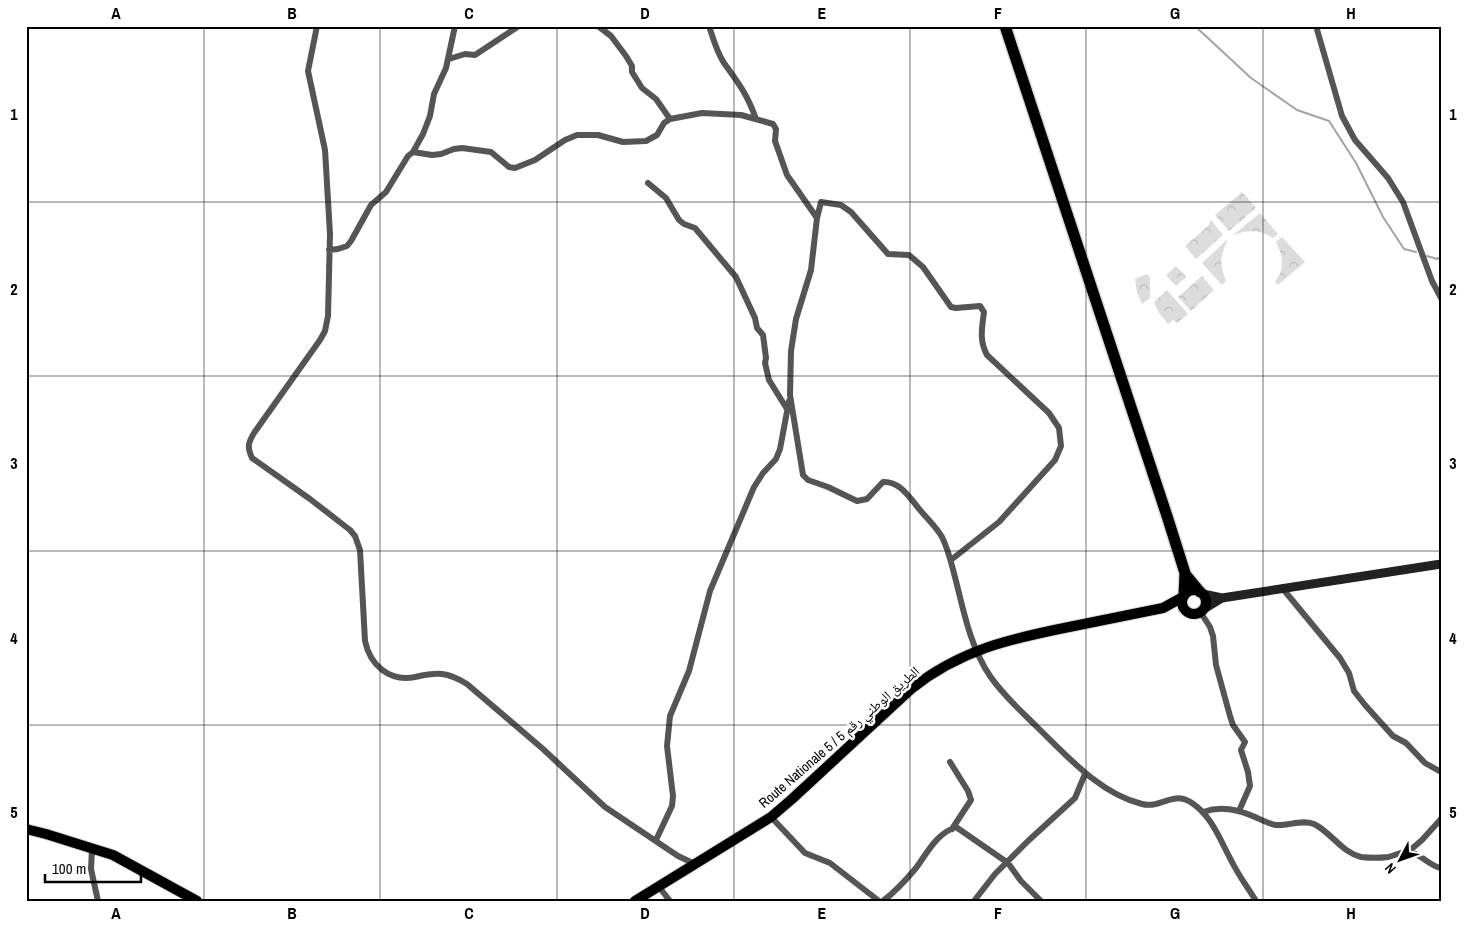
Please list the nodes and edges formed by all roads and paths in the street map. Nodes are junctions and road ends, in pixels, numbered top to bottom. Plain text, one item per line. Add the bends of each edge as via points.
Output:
1 (317, 26) edge
2 (455, 26) edge
3 (519, 26) edge
4 (598, 26) edge
5 (708, 26) edge
6 (1005, 26) edge
7 (1316, 26) edge
8 (449, 59) junction
9 (670, 119) junction
10 (756, 119) junction
11 (413, 152) junction
12 (648, 183) dead end
13 (817, 218) junction
14 (329, 250) junction
15 (1441, 298) edge
16 (790, 395) junction
17 (788, 409) junction
18 (951, 560) junction
19 (1441, 564) edge
20 (1185, 573) junction
21 (1283, 589) junction
22 (1201, 593) junction
23 (1184, 596) junction
24 (1222, 598) junction
25 (1163, 608) junction
26 (1202, 611) junction
27 (1188, 613) junction
28 (975, 651) junction
29 (950, 762) dead end
30 (1441, 772) edge
31 (1085, 774) junction
32 (1239, 811) junction
33 (1202, 812) junction
34 (771, 817) junction
35 (1441, 819) edge
36 (952, 828) junction
37 (26, 829) edge
38 (656, 840) junction
39 (92, 849) junction
40 (1408, 852) junction
41 (1008, 863) junction
42 (695, 864) junction
43 (1441, 868) edge
44 (659, 887) junction
45 (98, 901) edge
46 (197, 901) edge
47 (635, 901) edge
48 (670, 901) edge
49 (881, 901) edge
50 (974, 901) edge
51 (1041, 901) edge
52 (1256, 901) edge

1 - 14 street via 308,71 325,150
2 - 8 street
3 - 8 street via 476,55 465,54
4 - 9 street via 611,36 632,66 642,88 656,99
5 - 10 street via 723,62 742,87
6 - 20 highway
7 - 15 street via 1342,116 1403,202
8 - 11 street via 434,94 430,116
9 - 10 street via 723,113
9 - 11 street via 652,139 634,143 598,135 577,135 515,168 491,152 462,148 432,155
10 - 13 street via 773,124 775,141 788,175
11 - 14 street via 386,192 371,206 347,246
12 - 17 street via 666,198 679,220 695,228 736,277 763,335 769,380
13 - 16 street via 811,270 796,319 791,351
13 - 18 street via 821,202 841,205 888,254 909,255 923,267 950,307 980,306 984,312 981,332 986,355 1049,413 1059,428 1060,446 1055,460 999,522
14 - 38 street via 325,331 248,443 252,458 355,536 360,550 365,641 374,663 390,675 441,674 454,676 467,684 605,807
16 - 17 street
16 - 18 street via 803,475 857,501 867,499 883,482 896,484 934,525
17 - 38 street via 776,459 754,487 710,591 689,671 670,716 666,746 674,796
18 - 28 street
19 - 21 main road
20 - 22 highway
20 - 23 highway
21 - 24 main road
21 - 30 street via 1340,658 1354,691 1365,705 1393,736
22 - 23 main road via 1190,591
22 - 24 main road
22 - 26 main road via 1206,601
23 - 25 main road
23 - 27 main road via 1183,606
24 - 26 main road
25 - 27 main road
25 - 28 main road, Route Nationale 5 / الطريق الوطني رقم 5 via 1026,635
26 - 27 main road via 1194,615
26 - 32 street via 1213,636 1216,665 1230,716 1245,742 1241,750 1250,786
28 - 31 street via 1007,698
28 - 34 main road, Route Nationale 5 / الطريق الوطني رقم 5 via 942,667 911,689
29 - 36 street via 971,800
31 - 33 street via 1142,805 1154,806 1183,798
31 - 41 street via 1076,798 1028,840
32 - 33 street via 1214,808
32 - 40 street via 1272,824 1307,822 1325,831 1349,852 1361,856 1388,857
33 - 52 street
34 - 42 main road, Route Nationale 5 / الطريق الوطني رقم 5
34 - 49 street via 800,850 830,863
35 - 40 street
36 - 41 street via 962,830
36 - 49 street via 927,850 909,876
37 - 39 main road
38 - 42 street
39 - 45 street via 91,869
39 - 46 main road via 113,855
40 - 43 street
41 - 50 street
41 - 51 street
42 - 44 main road, Route Nationale 5 / الطريق الوطني رقم 5
44 - 47 main road, Route Nationale 5 / الطريق الوطني رقم 5
44 - 48 street

